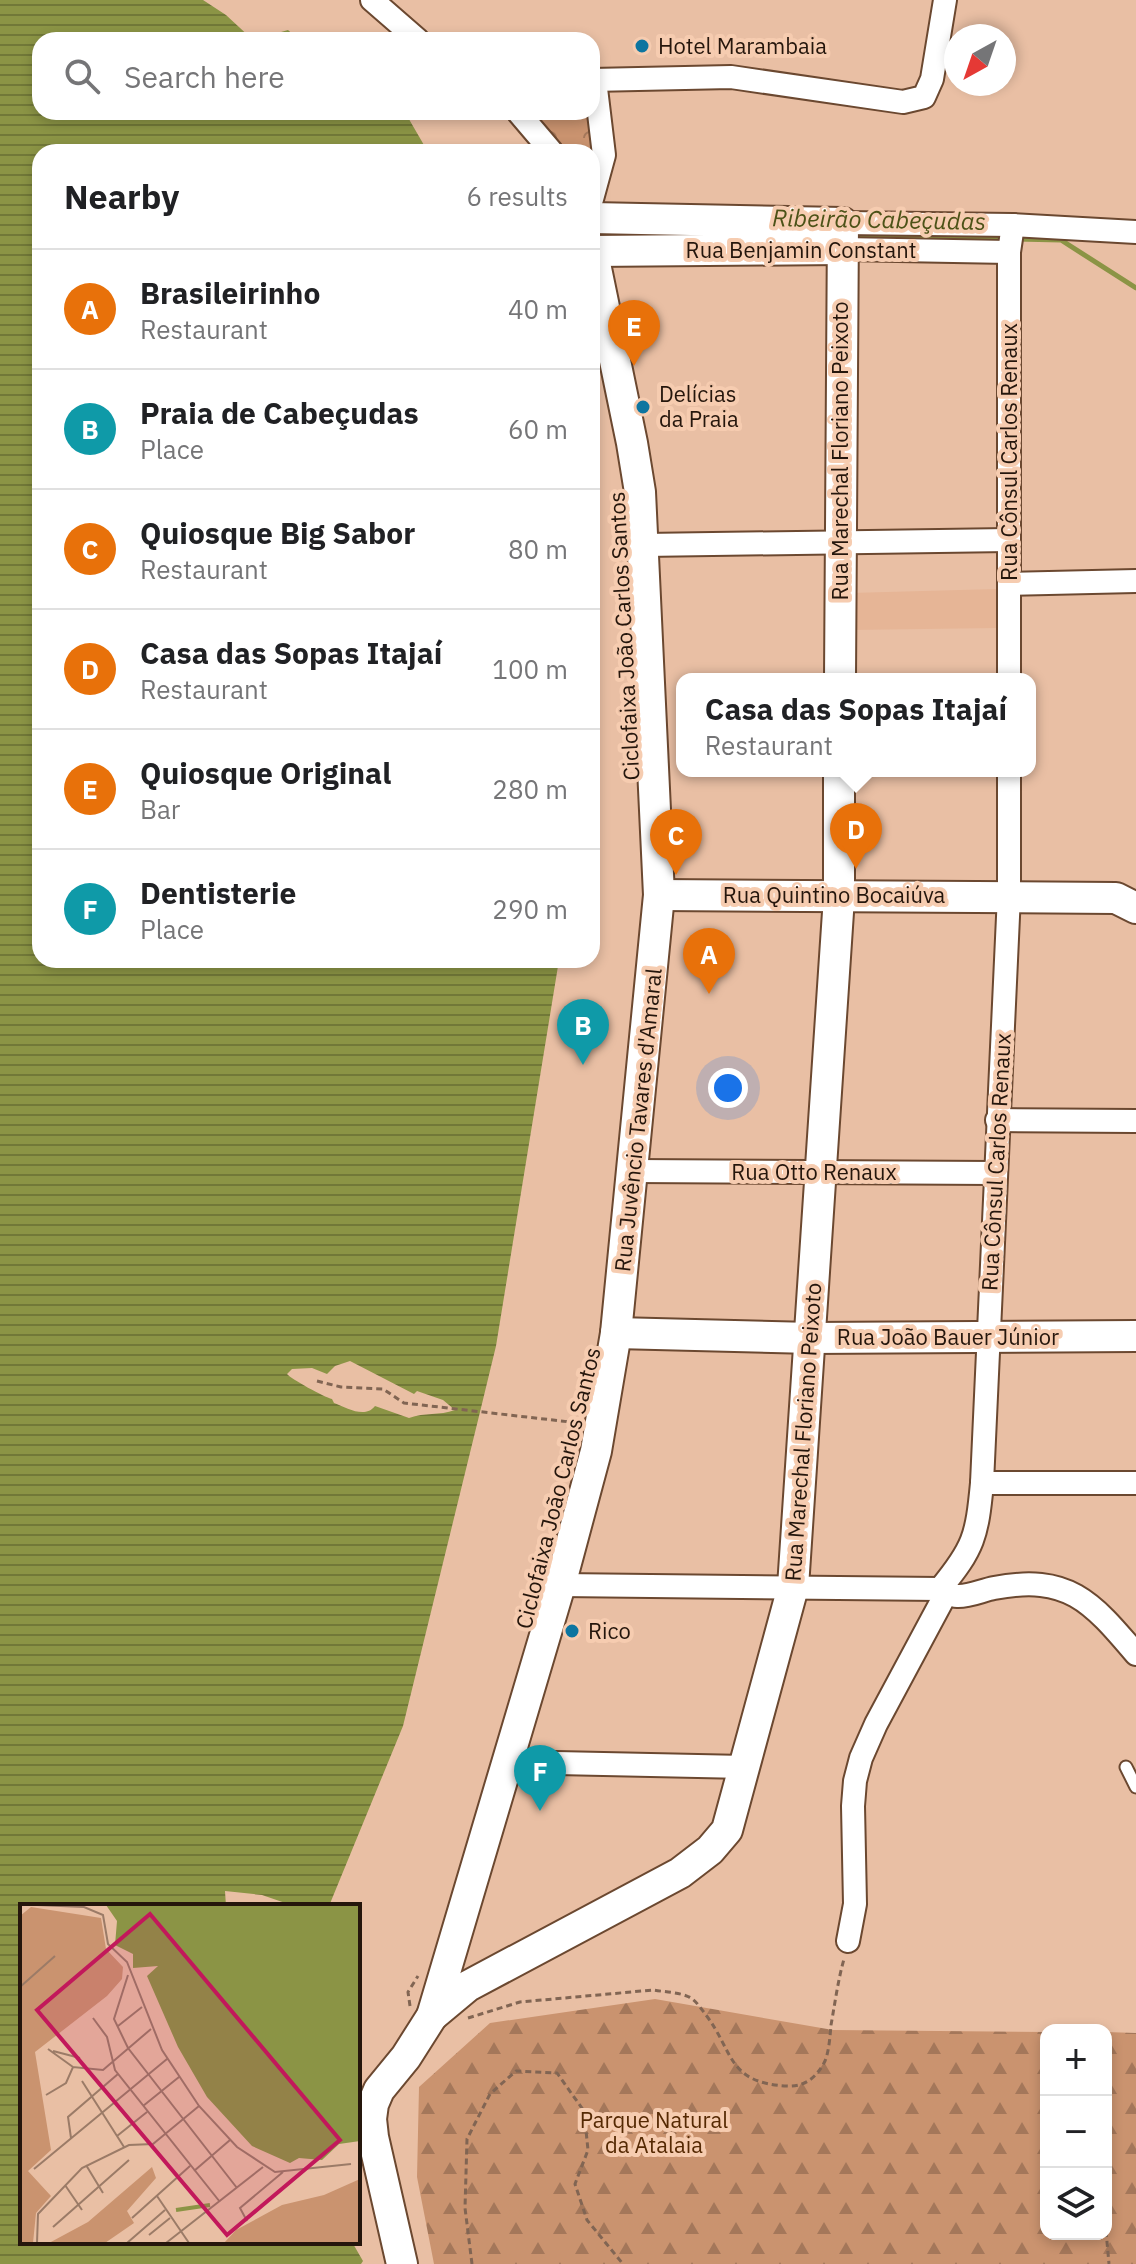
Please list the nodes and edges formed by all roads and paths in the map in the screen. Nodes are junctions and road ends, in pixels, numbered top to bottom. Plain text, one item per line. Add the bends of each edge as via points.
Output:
1 (372, 0) edge
2 (945, 0) edge
3 (409, 32) edge
4 (600, 80) edge
5 (525, 120) edge
6 (599, 120) edge
7 (545, 144) edge
8 (600, 170) edge
9 (600, 219) edge
10 (1013, 225) junction
11 (1136, 232) edge
12 (843, 237) junction
13 (600, 250) edge
14 (1009, 252) junction
15 (600, 289) edge
16 (1009, 540) junction
17 (840, 541) junction
18 (644, 545) junction
19 (1136, 581) edge
20 (1010, 584) junction
21 (840, 673) edge
22 (1009, 673) edge
23 (839, 777) edge
24 (1009, 777) edge
25 (659, 895) junction
26 (1009, 895) junction
27 (839, 897) junction
28 (1136, 908) edge
29 (997, 1120) junction
30 (1136, 1121) edge
31 (634, 1171) junction
32 (821, 1173) junction
33 (995, 1173) junction
34 (616, 1333) junction
35 (988, 1336) junction
36 (1136, 1336) edge
37 (811, 1338) junction
38 (317, 1381) dead end
39 (600, 1426) junction
40 (982, 1483) junction
41 (1136, 1483) edge
42 (560, 1585) junction
43 (793, 1587) junction
44 (940, 1589) junction
45 (1136, 1654) edge
46 (509, 1762) junction
47 (745, 1767) junction
48 (1126, 1767) dead end
49 (1136, 1787) edge
50 (848, 1941) joint
51 (456, 1980) junction
52 (464, 2019) dead end
53 (1107, 2240) edge
54 (402, 2264) edge
55 (472, 2264) edge
56 (623, 2264) edge
57 (1109, 2264) edge

1 - 3 street
2 - 4 street via 932,79 924,97 903,102 731,77
5 - 7 street
6 - 8 street via 604,155
9 - 12 street, Rua Benjamin Constant
10 - 11 street, Rua Benjamin Constant
10 - 12 street, Rua Benjamin Constant
10 - 14 street, Rua Cônsul Carlos Renaux
12 - 13 street, Rua Benjamin Constant
12 - 14 street, Rua Benjamin Constant
12 - 17 street, Rua Marechal Floriano Peixoto
14 - 16 street, Rua Cônsul Carlos Renaux
15 - 18 street, Rua Juvêncio Tavares d'Amaral via 636,465
16 - 17 street
16 - 20 street, Rua Cônsul Carlos Renaux
17 - 18 street
17 - 21 street, Rua Marechal Floriano Peixoto
18 - 25 street, Rua Juvêncio Tavares d'Amaral
19 - 20 street
20 - 22 street, Rua Cônsul Carlos Renaux
23 - 27 street, Rua Marechal Floriano Peixoto
24 - 26 street, Rua Cônsul Carlos Renaux
25 - 27 street, Rua Quintino Bocaiúva
25 - 31 street, Rua Juvêncio Tavares d'Amaral
26 - 27 street, Rua Quintino Bocaiúva
26 - 28 street, Rua Quintino Bocaiúva via 1116,898
26 - 29 street, Rua Cônsul Carlos Renaux
27 - 32 street, Rua Marechal Floriano Peixoto
29 - 30 street
29 - 33 street, Rua Cônsul Carlos Renaux
31 - 32 street, Rua Otto Renaux
31 - 34 street, Rua Juvêncio Tavares d'Amaral
32 - 33 street, Rua Otto Renaux
32 - 37 street, Rua Marechal Floriano Peixoto
33 - 35 street, Rua Cônsul Carlos Renaux
34 - 37 street, Rua João Bauer Júnior
34 - 39 street, Rua Juvêncio Tavares d'Amaral
35 - 36 street, Rua João Bauer Júnior
35 - 37 street, Rua João Bauer Júnior
35 - 40 street, Rua Cônsul Carlos Renaux
37 - 43 street, Rua Marechal Floriano Peixoto
38 - 39 path via 383,1389 404,1403
39 - 42 street, Rua Juvêncio Tavares d'Amaral
40 - 41 street
40 - 44 street, Rua Cônsul Carlos Renaux via 973,1540
42 - 43 street
42 - 46 street, Rua Juvêncio Tavares d'Amaral
43 - 44 street
43 - 47 street, Rua Marechal Floriano Peixoto
44 - 45 street via 958,1596 1029,1582 1066,1589 1100,1613
44 - 50 street via 943,1599 861,1758 853,1806 855,1904
46 - 47 street
46 - 51 street, Rua Juvêncio Tavares d'Amaral
47 - 51 street, Rua Marechal Floriano Peixoto via 727,1830 696,1862
48 - 49 lane
50 - 52 path via 826,2058 815,2077 797,2087 756,2081 741,2071 699,2006 674,1993 653,1990 520,2002
51 - 54 street, Rua Juvêncio Tavares d'Amaral via 373,2104 373,2137
53 - 57 path
55 - 56 path via 465,2208 467,2139 490,2094 516,2071 557,2073 584,2111 588,2150 575,2184 587,2220

